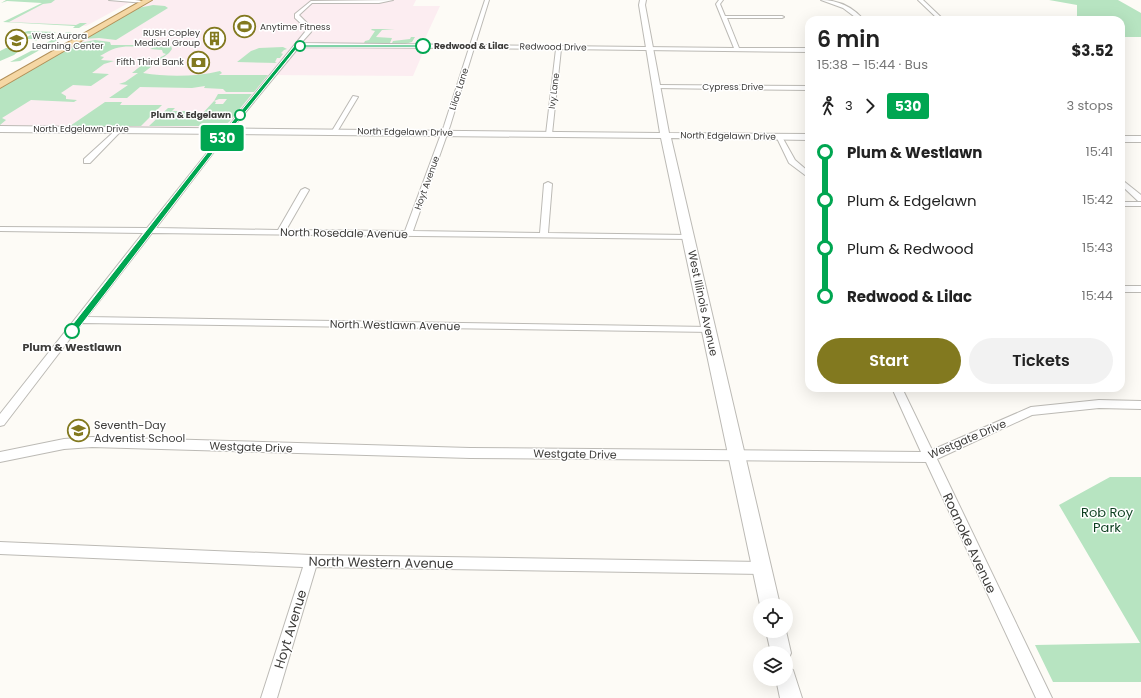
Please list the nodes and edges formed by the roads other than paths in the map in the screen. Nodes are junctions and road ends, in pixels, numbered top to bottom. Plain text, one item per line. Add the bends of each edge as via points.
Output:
1 (111, 0) edge
2 (391, 0) edge
3 (487, 0) edge
4 (644, 0) edge
5 (721, 0) edge
6 (823, 0) edge
7 (920, 0) edge
8 (142, 1) edge
9 (859, 16) edge
10 (938, 16) edge
11 (723, 17) junction
12 (782, 17) dead end
13 (297, 46) junction
14 (473, 47) junction
15 (559, 47) junction
16 (651, 49) junction
17 (737, 49) junction
18 (805, 50) edge
19 (19, 67) junction
20 (0, 77) edge
21 (14, 77) junction
22 (0, 85) edge
23 (657, 87) junction
24 (805, 88) edge
25 (355, 98) dead end
26 (0, 129) edge
27 (120, 129) junction
28 (228, 130) junction
29 (335, 131) junction
30 (445, 133) junction
31 (548, 134) junction
32 (665, 135) junction
33 (778, 136) junction
34 (805, 137) edge
35 (1125, 139) edge
36 (1141, 139) edge
37 (87, 161) dead end
38 (805, 173) edge
39 (548, 184) dead end
40 (1125, 185) edge
41 (305, 190) dead end
42 (1141, 199) edge
43 (1125, 204) edge
44 (1141, 204) edge
45 (0, 229) edge
46 (150, 229) junction
47 (281, 232) junction
48 (408, 234) junction
49 (544, 235) junction
50 (688, 237) junction
51 (1125, 289) edge
52 (1141, 289) edge
53 (81, 320) junction
54 (709, 330) junction
55 (899, 392) edge
56 (1141, 405) edge
57 (0, 422) edge
58 (737, 456) junction
59 (0, 457) edge
60 (929, 457) junction
61 (0, 548) edge
62 (311, 561) junction
63 (762, 568) junction
64 (768, 598) edge
65 (788, 686) edge
66 (269, 698) edge
67 (791, 698) edge
68 (1044, 698) edge

1 - 8 street
2 - 13 street via 311,2 297,15 309,28
3 - 14 street, Lilac Lane
4 - 16 street, West Illinois Avenue via 642,5
5 - 11 street via 718,4
6 - 9 street via 845,6
7 - 10 street
8 - 19 main road
8 - 21 main road
11 - 12 street
11 - 17 street
13 - 14 street, Redwood Drive
13 - 28 street
14 - 15 street, Redwood Drive
14 - 30 street, Lilac Lane
15 - 16 street, Redwood Drive
15 - 31 street, Ivy Lane
16 - 17 street, Redwood Drive
16 - 23 street, West Illinois Avenue
17 - 18 street, Redwood Drive
19 - 20 main road
19 - 21 main road via 23,68 14,74
21 - 22 main road
23 - 24 street, Cypress Drive
23 - 32 street, West Illinois Avenue
25 - 29 street
26 - 27 street, North Edgelawn Drive
27 - 28 street, North Edgelawn Drive
27 - 37 street
28 - 29 street, North Edgelawn Drive
28 - 46 street
29 - 30 street, North Edgelawn Drive
30 - 31 street, North Edgelawn Drive
30 - 48 street, Hoyt Avenue
31 - 32 street, North Edgelawn Drive
32 - 33 street, North Edgelawn Drive
32 - 50 street, West Illinois Avenue
33 - 34 street, North Edgelawn Drive
33 - 38 street via 792,162
35 - 36 street
39 - 49 street
40 - 42 street
41 - 47 street
43 - 44 street
45 - 46 street, North Rosedale Avenue
46 - 47 street, North Rosedale Avenue
46 - 53 street
47 - 48 street, North Rosedale Avenue
48 - 49 street, North Rosedale Avenue
49 - 50 street, North Rosedale Avenue
50 - 54 street, West Illinois Avenue
51 - 52 street
53 - 54 street, North Westlawn Avenue
53 - 57 street
54 - 58 street, West Illinois Avenue
55 - 60 street, Roanoke Avenue
56 - 60 street, Westgate Drive via 1099,404 1031,411
58 - 59 street, Westgate Drive via 462,453 92,442 64,444
58 - 60 street, Westgate Drive
58 - 63 street, West Illinois Avenue
60 - 68 street, Roanoke Avenue
61 - 62 street, North Western Avenue
62 - 63 street, North Western Avenue
62 - 66 street, Hoyt Avenue
63 - 64 street, West Illinois Avenue
65 - 67 street

